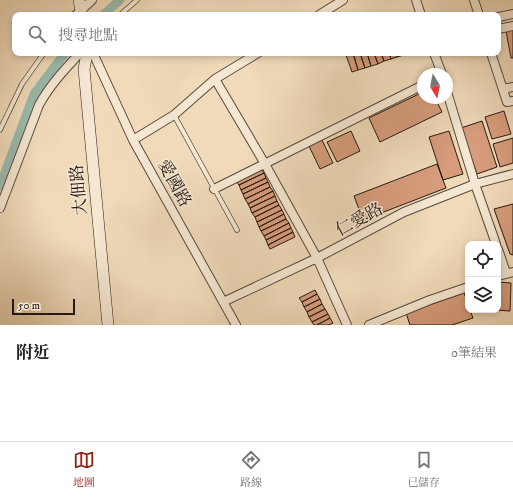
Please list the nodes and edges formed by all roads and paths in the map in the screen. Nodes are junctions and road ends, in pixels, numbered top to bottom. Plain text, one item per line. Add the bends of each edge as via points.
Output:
1 (92, 0) edge
2 (137, 0) edge
3 (343, 0) edge
4 (416, 0) edge
5 (474, 0) edge
6 (79, 9) edge
7 (123, 12) edge
8 (324, 12) edge
9 (420, 12) edge
10 (478, 12) edge
11 (513, 14) edge
12 (501, 16) edge
13 (513, 26) edge
14 (501, 29) edge
15 (42, 56) edge
16 (77, 56) edge
17 (86, 56) edge
18 (94, 56) edge
19 (253, 56) edge
20 (435, 56) edge
21 (492, 56) edge
22 (440, 68) edge
23 (215, 79) junction
24 (513, 87) edge
25 (417, 88) edge
26 (503, 89) junction
27 (513, 101) edge
28 (451, 104) edge
29 (174, 115) junction
30 (0, 130) edge
31 (133, 140) junction
32 (265, 164) junction
33 (513, 174) edge
34 (475, 184) junction
35 (214, 190) junction
36 (0, 208) edge
37 (237, 230) dead end
38 (495, 241) edge
39 (501, 255) edge
40 (317, 258) junction
41 (510, 272) edge
42 (465, 288) edge
43 (223, 302) junction
44 (108, 325) edge
45 (236, 325) edge
46 (347, 325) edge
47 (369, 325) edge

1 - 6 street
2 - 7 lane
3 - 8 street
4 - 9 street
5 - 10 street
11 - 12 street
13 - 14 street
15 - 30 lane via 22,84
16 - 36 street via 46,92 39,105
17 - 44 street, 大佃路 via 84,69
18 - 31 street, 愛國路
19 - 23 street
20 - 22 street
21 - 26 street
23 - 29 street
23 - 32 street
24 - 26 street
25 - 32 street
26 - 27 street via 507,102
28 - 34 street
29 - 31 street
29 - 35 lane
31 - 43 street, 愛國路
32 - 35 street
32 - 40 street
33 - 34 street, 仁愛路
34 - 38 street
34 - 40 street, 仁愛路 via 404,212
35 - 37 lane
39 - 41 street
40 - 43 street, 仁愛路
40 - 46 street
42 - 47 street
43 - 45 street, 愛國路

